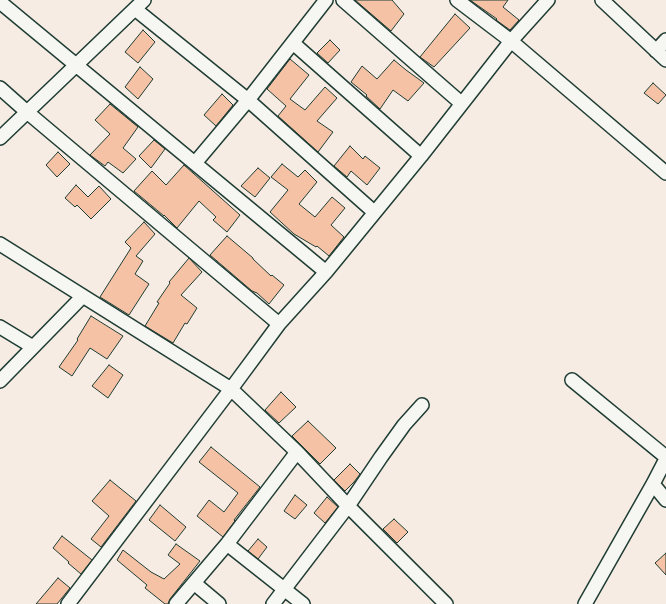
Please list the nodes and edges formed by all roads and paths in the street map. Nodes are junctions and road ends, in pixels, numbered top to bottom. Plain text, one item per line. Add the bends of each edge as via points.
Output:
1 (326, 0) edge
2 (343, 0) edge
3 (457, 0) edge
4 (548, 0) edge
5 (602, 0) edge
6 (140, 4) edge
7 (5, 5) edge
8 (666, 40) edge
9 (511, 41) junction
10 (293, 43) junction
11 (661, 56) edge
12 (76, 64) junction
13 (0, 88) edge
14 (248, 100) junction
15 (461, 103) junction
16 (27, 112) junction
17 (0, 138) edge
18 (421, 156) junction
19 (195, 163) junction
20 (666, 173) edge
21 (374, 212) junction
22 (0, 244) edge
23 (326, 272) junction
24 (83, 296) junction
25 (279, 324) junction
26 (0, 327) edge
27 (33, 347) junction
28 (572, 380) dead end
29 (0, 381) edge
30 (231, 389) junction
31 (422, 405) dead end
32 (297, 452) junction
33 (666, 458) edge
34 (654, 484) junction
35 (666, 500) edge
36 (348, 506) junction
37 (227, 544) junction
38 (194, 583) junction
39 (285, 589) junction
40 (68, 604) edge
41 (176, 604) edge
42 (219, 604) edge
43 (273, 604) edge
44 (303, 604) edge
45 (446, 604) edge
46 (585, 604) edge

1 - 10 street
2 - 15 street
3 - 9 street
4 - 9 street
5 - 11 street
6 - 12 street
6 - 14 street
7 - 12 street
8 - 11 street
9 - 15 street
9 - 20 street
10 - 14 street
10 - 18 street
12 - 16 street
12 - 19 street
13 - 16 street
14 - 19 street
14 - 21 street
15 - 18 street
16 - 17 street
16 - 25 street
18 - 21 street
19 - 23 street
21 - 23 street
22 - 24 street
23 - 25 street
24 - 27 street
24 - 30 street
25 - 30 street
26 - 27 street
27 - 29 street
28 - 33 street
30 - 32 street
30 - 40 street
31 - 36 street via 400,431
32 - 36 street
32 - 37 street
33 - 34 street
34 - 35 street
34 - 46 street
36 - 39 street
36 - 45 street
37 - 38 street
37 - 39 street
38 - 41 street
38 - 42 street
39 - 43 street
39 - 44 street

